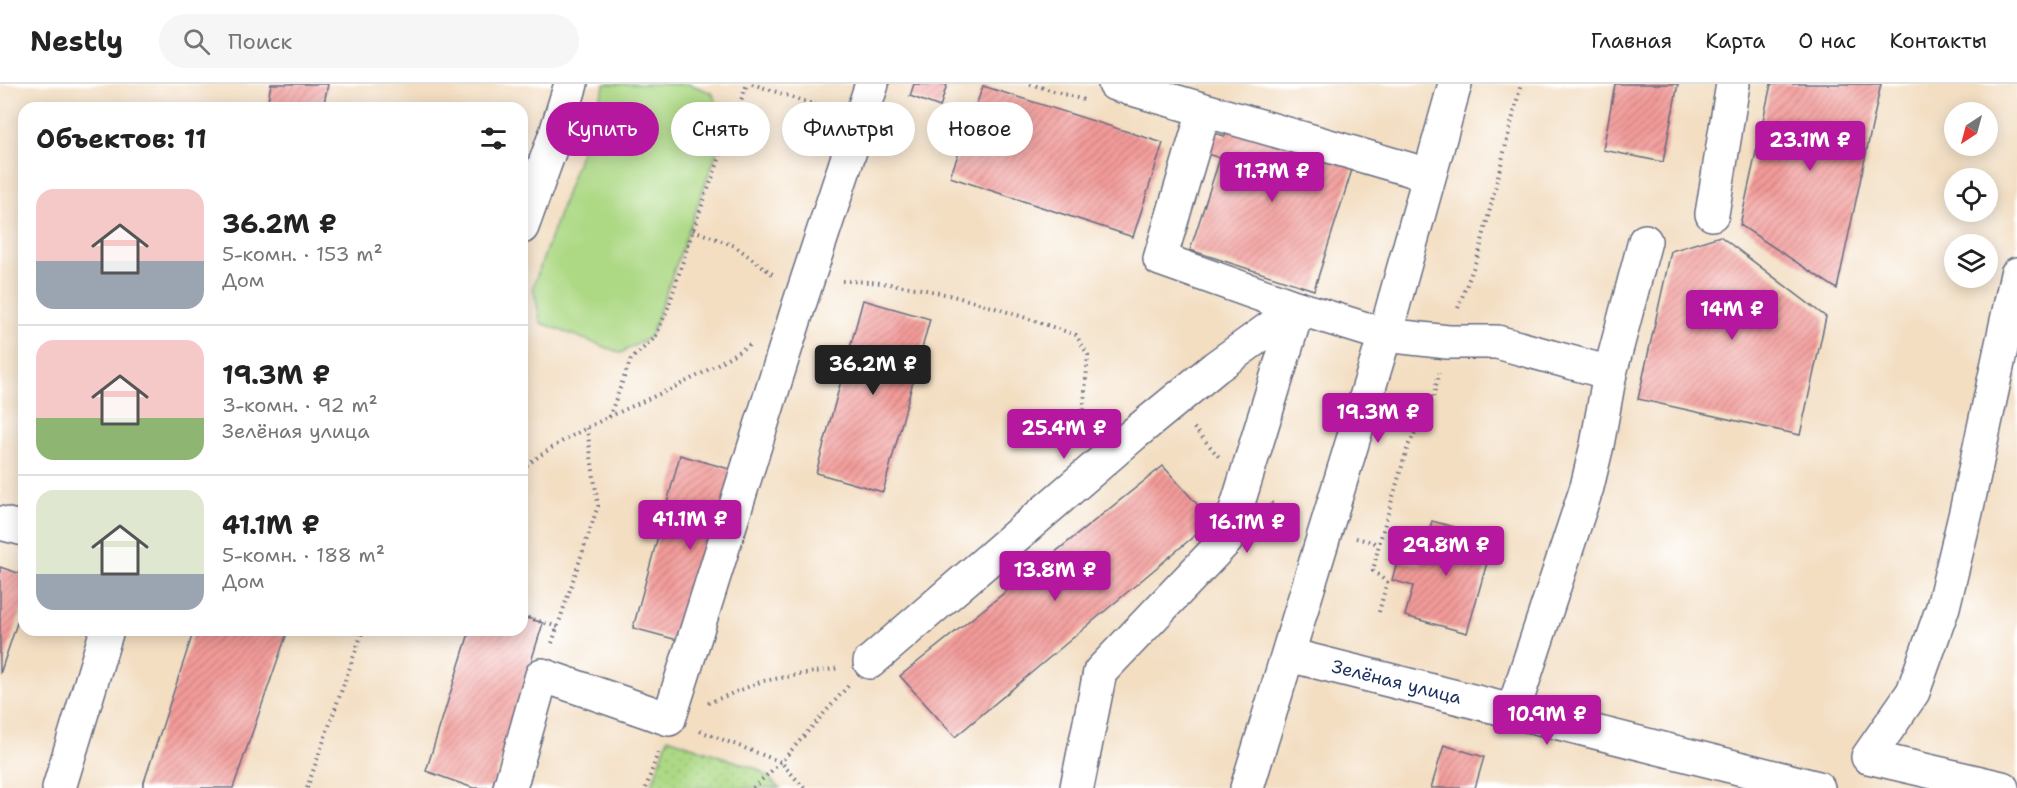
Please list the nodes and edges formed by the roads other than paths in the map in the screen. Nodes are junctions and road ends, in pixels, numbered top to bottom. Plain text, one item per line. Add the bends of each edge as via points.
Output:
1 (571, 84) edge
2 (872, 84) edge
3 (1115, 84) edge
4 (1455, 84) edge
5 (1733, 84) edge
6 (1204, 111) junction
7 (1429, 175) junction
8 (528, 210) edge
9 (1712, 214) dead end
10 (1645, 241) dead end
11 (2017, 274) edge
12 (1298, 308) junction
13 (1385, 335) junction
14 (1610, 373) junction
15 (0, 523) edge
16 (18, 528) edge
17 (104, 636) edge
18 (1289, 655) junction
19 (870, 662) road end
20 (1513, 711) junction
21 (59, 788) edge
22 (510, 788) edge
23 (1077, 788) edge
24 (1247, 788) edge
25 (1818, 788) edge
26 (2002, 788) edge

1 - 8 street
2 - 22 street via 669,719 542,675
3 - 6 street
4 - 7 street
5 - 9 street
6 - 7 street
6 - 12 street via 1160,259
7 - 13 street
10 - 14 street
11 - 26 street via 1943,607 1913,692 1868,757
12 - 13 street
12 - 19 street via 1216,367 1112,453
12 - 23 street via 1227,539 1100,672
13 - 14 street via 1448,342 1497,342
13 - 18 street
14 - 20 street via 1587,487
15 - 16 street
17 - 21 street
18 - 20 street, Зелёная улица
18 - 24 street
20 - 25 street, Зелёная улица

